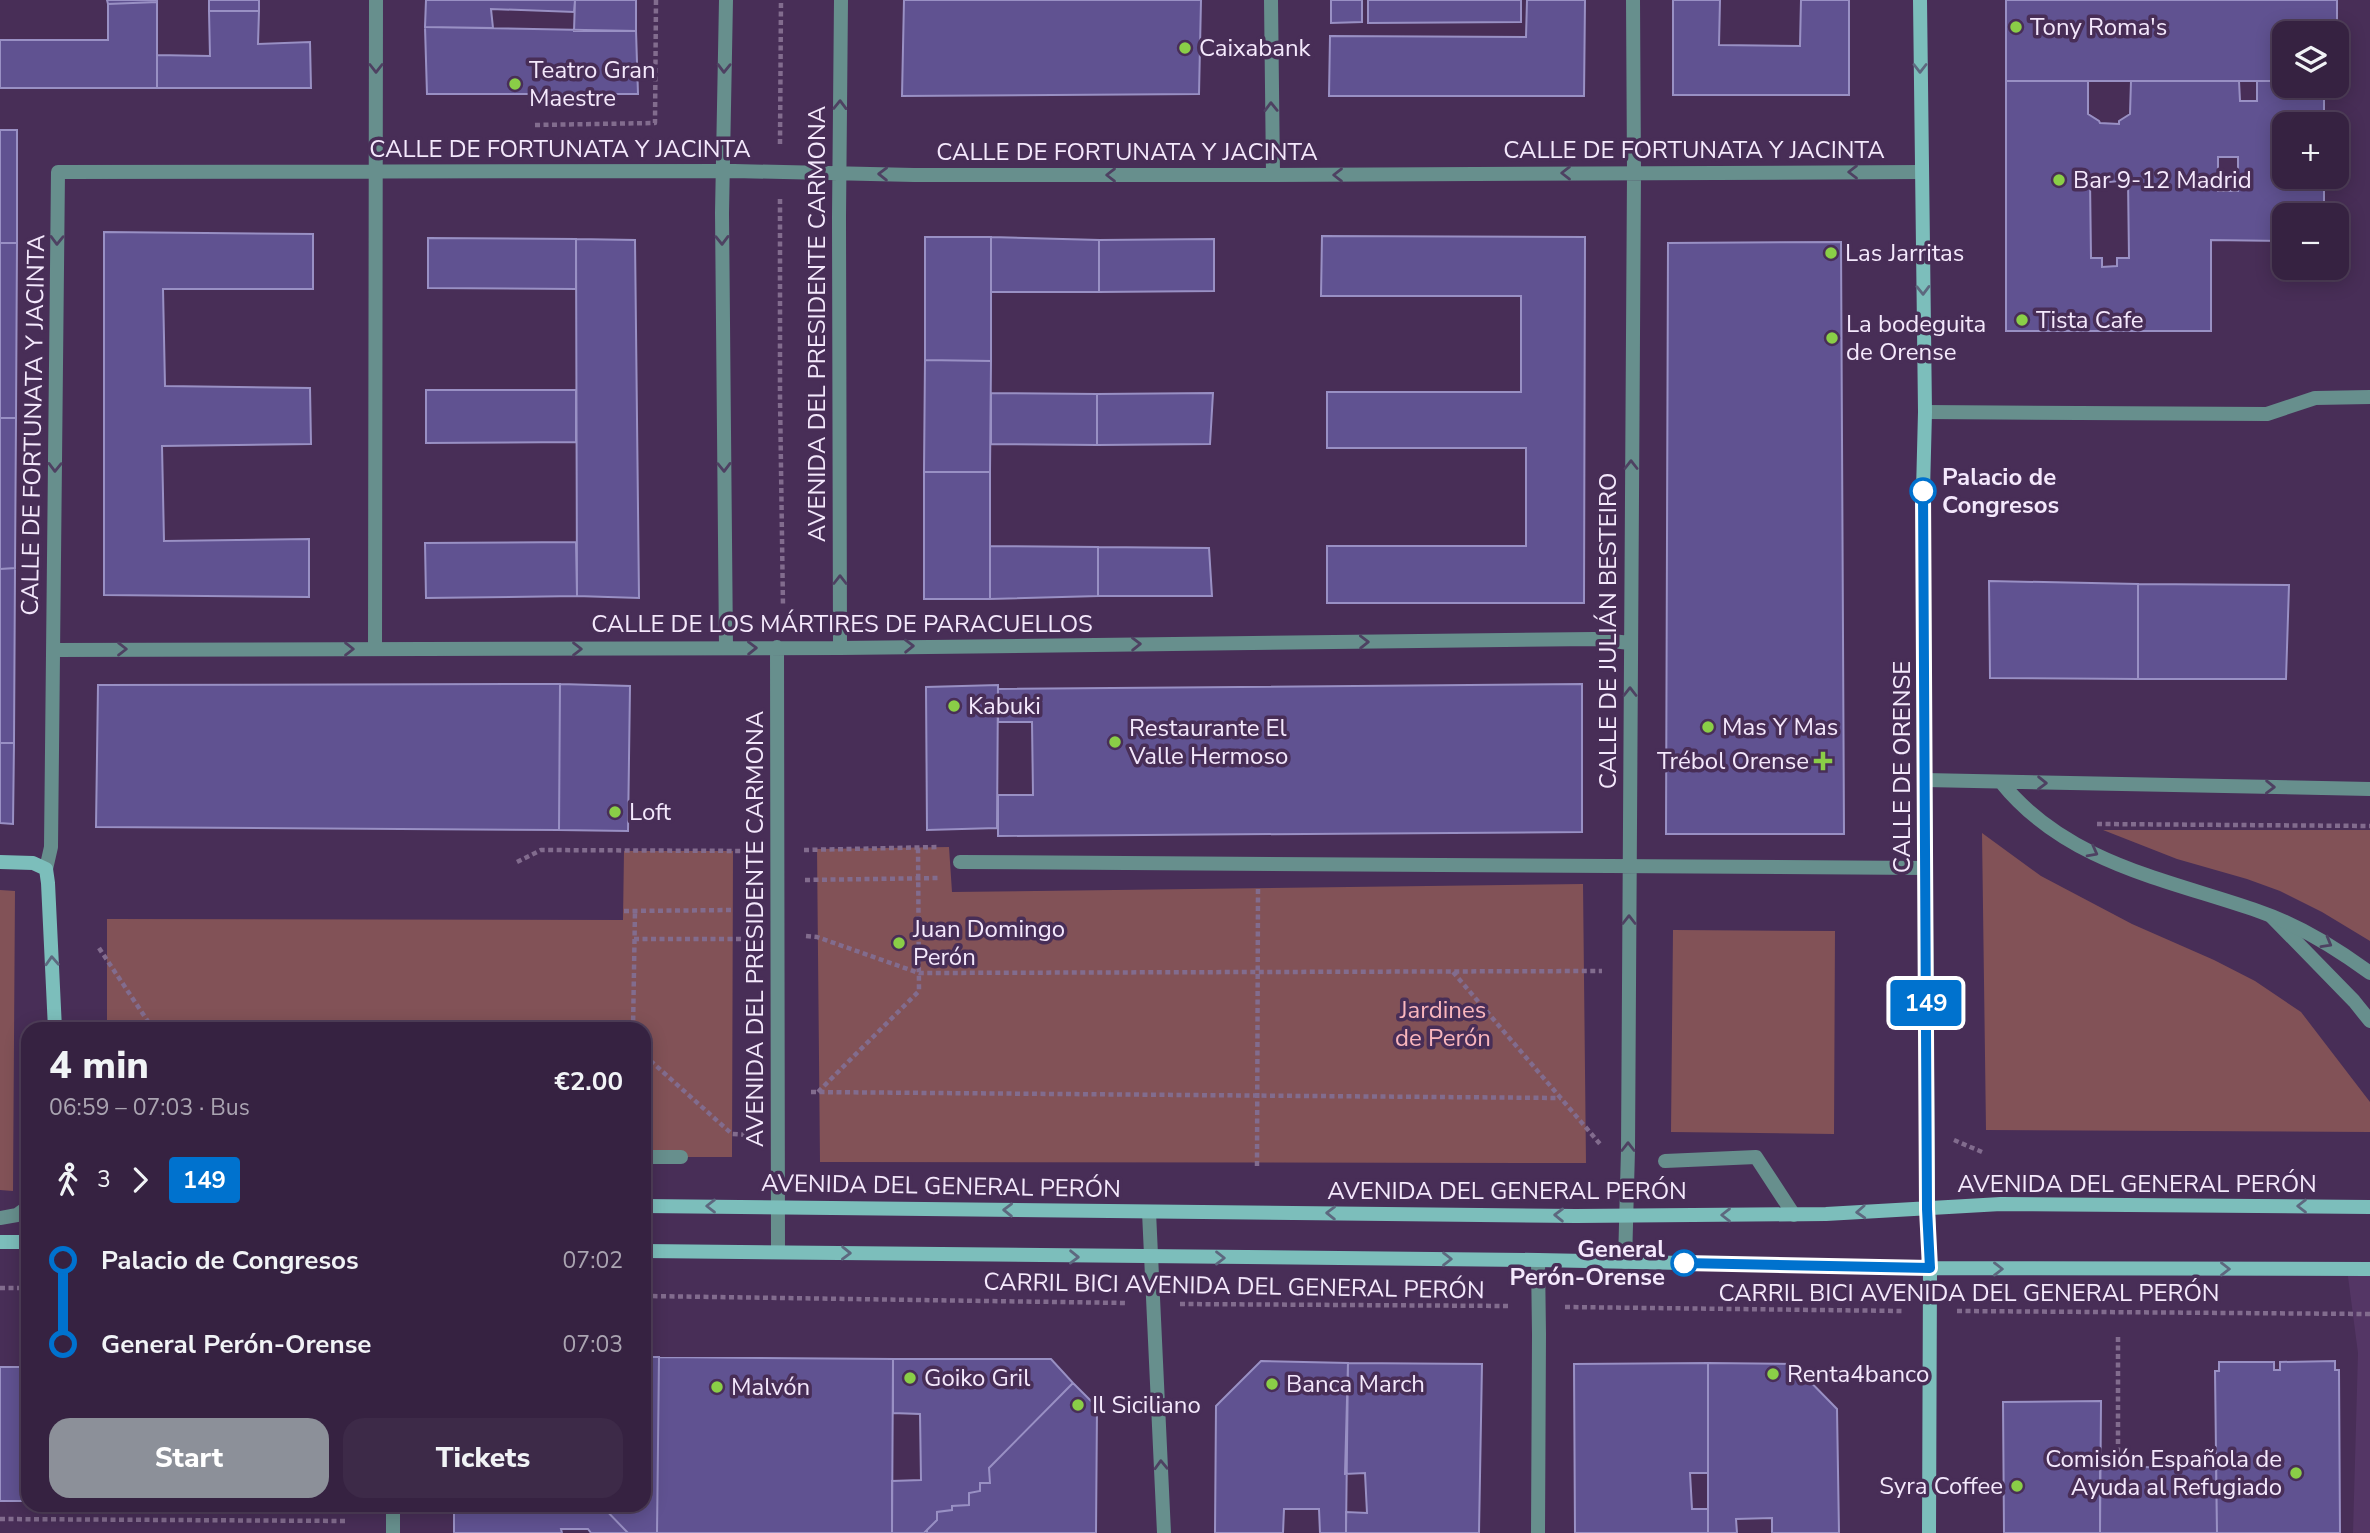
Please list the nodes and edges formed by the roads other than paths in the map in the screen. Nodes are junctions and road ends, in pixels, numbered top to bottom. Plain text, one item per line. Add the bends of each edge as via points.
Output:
1 (376, 0) edge
2 (726, 0) edge
3 (841, 0) edge
4 (1271, 0) edge
5 (1633, 0) edge
6 (1920, 0) edge
7 (374, 172) junction
8 (722, 172) junction
9 (1634, 172) junction
10 (1921, 172) junction
11 (840, 174) junction
12 (1273, 175) junction
13 (2370, 397) edge
14 (1925, 412) junction
15 (1630, 643) junction
16 (726, 648) junction
17 (777, 648) junction
18 (840, 648) junction
19 (375, 649) junction
20 (54, 650) junction
21 (1925, 780) junction
22 (2001, 782) junction
23 (2370, 789) edge
24 (0, 862) edge
25 (960, 862) road end
26 (1629, 868) junction
27 (1926, 868) junction
28 (46, 869) junction
29 (2272, 916) junction
30 (2370, 972) edge
31 (2370, 1021) edge
32 (55, 1022) edge
33 (651, 1157) edge
34 (681, 1157) dead end
35 (1665, 1161) dead end
36 (651, 1206) edge
37 (778, 1206) junction
38 (2370, 1207) edge
39 (1927, 1209) junction
40 (1149, 1212) junction
41 (21, 1213) edge
42 (1627, 1215) junction
43 (1794, 1215) junction
44 (0, 1217) edge
45 (0, 1242) edge
46 (21, 1242) edge
47 (651, 1251) edge
48 (778, 1252) junction
49 (1152, 1258) junction
50 (1538, 1260) junction
51 (1625, 1262) junction
52 (1930, 1268) junction
53 (2370, 1269) edge
54 (393, 1512) edge
55 (393, 1533) edge
56 (1164, 1533) edge
57 (1538, 1533) edge
58 (1929, 1533) edge

1 -> 7 street
2 -> 8 street
11 -> 3 street, AVENIDA DEL PRESIDENTE CARMONA
12 -> 4 street
5 - 9 street, CALLE DE JULIÁN BESTEIRO
6 -> 10 main road, CALLE DE ORENSE
7 - 8 street, CALLE DE FORTUNATA Y JACINTA
7 - 19 street
7 -> 20 street, CALLE DE FORTUNATA Y JACINTA via 58,172
8 - 11 street, CALLE DE FORTUNATA Y JACINTA
8 -> 16 street
10 -> 9 street, CALLE DE FORTUNATA Y JACINTA
9 -> 12 street, CALLE DE FORTUNATA Y JACINTA
15 -> 9 street, CALLE DE JULIÁN BESTEIRO
10 -> 14 main road, CALLE DE ORENSE
12 -> 11 street, CALLE DE FORTUNATA Y JACINTA
18 -> 11 street, AVENIDA DEL PRESIDENTE CARMONA
13 - 14 street via 2315,398 2267,414
14 - 21 main road, CALLE DE ORENSE
18 -> 15 street, CALLE DE LOS MÁRTIRES DE PARACUELLOS via 1566,639
26 -> 15 street, CALLE DE JULIÁN BESTEIRO
16 -> 17 street, CALLE DE LOS MÁRTIRES DE PARACUELLOS
19 -> 16 street, CALLE DE LOS MÁRTIRES DE PARACUELLOS
17 - 18 street, CALLE DE LOS MÁRTIRES DE PARACUELLOS
17 - 37 street, AVENIDA DEL PRESIDENTE CARMONA
20 -> 19 street, CALLE DE LOS MÁRTIRES DE PARACUELLOS
20 - 28 street, CALLE DE FORTUNATA Y JACINTA via 51,847
21 - 22 street
21 - 27 main road, CALLE DE ORENSE
22 -> 23 street
22 -> 29 street via 2016,801 2057,833 2109,861
24 - 28 main road via 33,863
25 - 26 street
26 - 27 street
42 -> 26 street, CALLE DE JULIÁN BESTEIRO
27 - 39 main road, CALLE DE ORENSE
32 -> 28 main road, CALLE DE FORTUNATA Y JACINTA
29 -> 30 street via 2305,930
29 - 31 street
33 - 34 street
35 - 43 street via 1756,1157
37 -> 36 main road, AVENIDA DEL GENERAL PERÓN
40 -> 37 main road, AVENIDA DEL GENERAL PERÓN
37 - 48 street, AVENIDA DEL PRESIDENTE CARMONA
38 -> 39 main road, AVENIDA DEL GENERAL PERÓN via 2001,1204
39 -> 43 main road, AVENIDA DEL GENERAL PERÓN
39 - 52 main road, CALLE DE ORENSE
42 -> 40 main road, AVENIDA DEL GENERAL PERÓN
40 - 49 street
41 - 44 street
43 -> 42 main road, AVENIDA DEL GENERAL PERÓN
42 - 51 street, CALLE DE JULIÁN BESTEIRO
45 - 46 main road
47 - 48 main road
48 -> 49 main road
49 -> 50 main road
56 -> 49 street
50 - 51 main road
50 - 57 street
51 - 52 main road
52 -> 53 main road
52 - 58 main road, CALLE DE ORENSE
54 - 55 street

